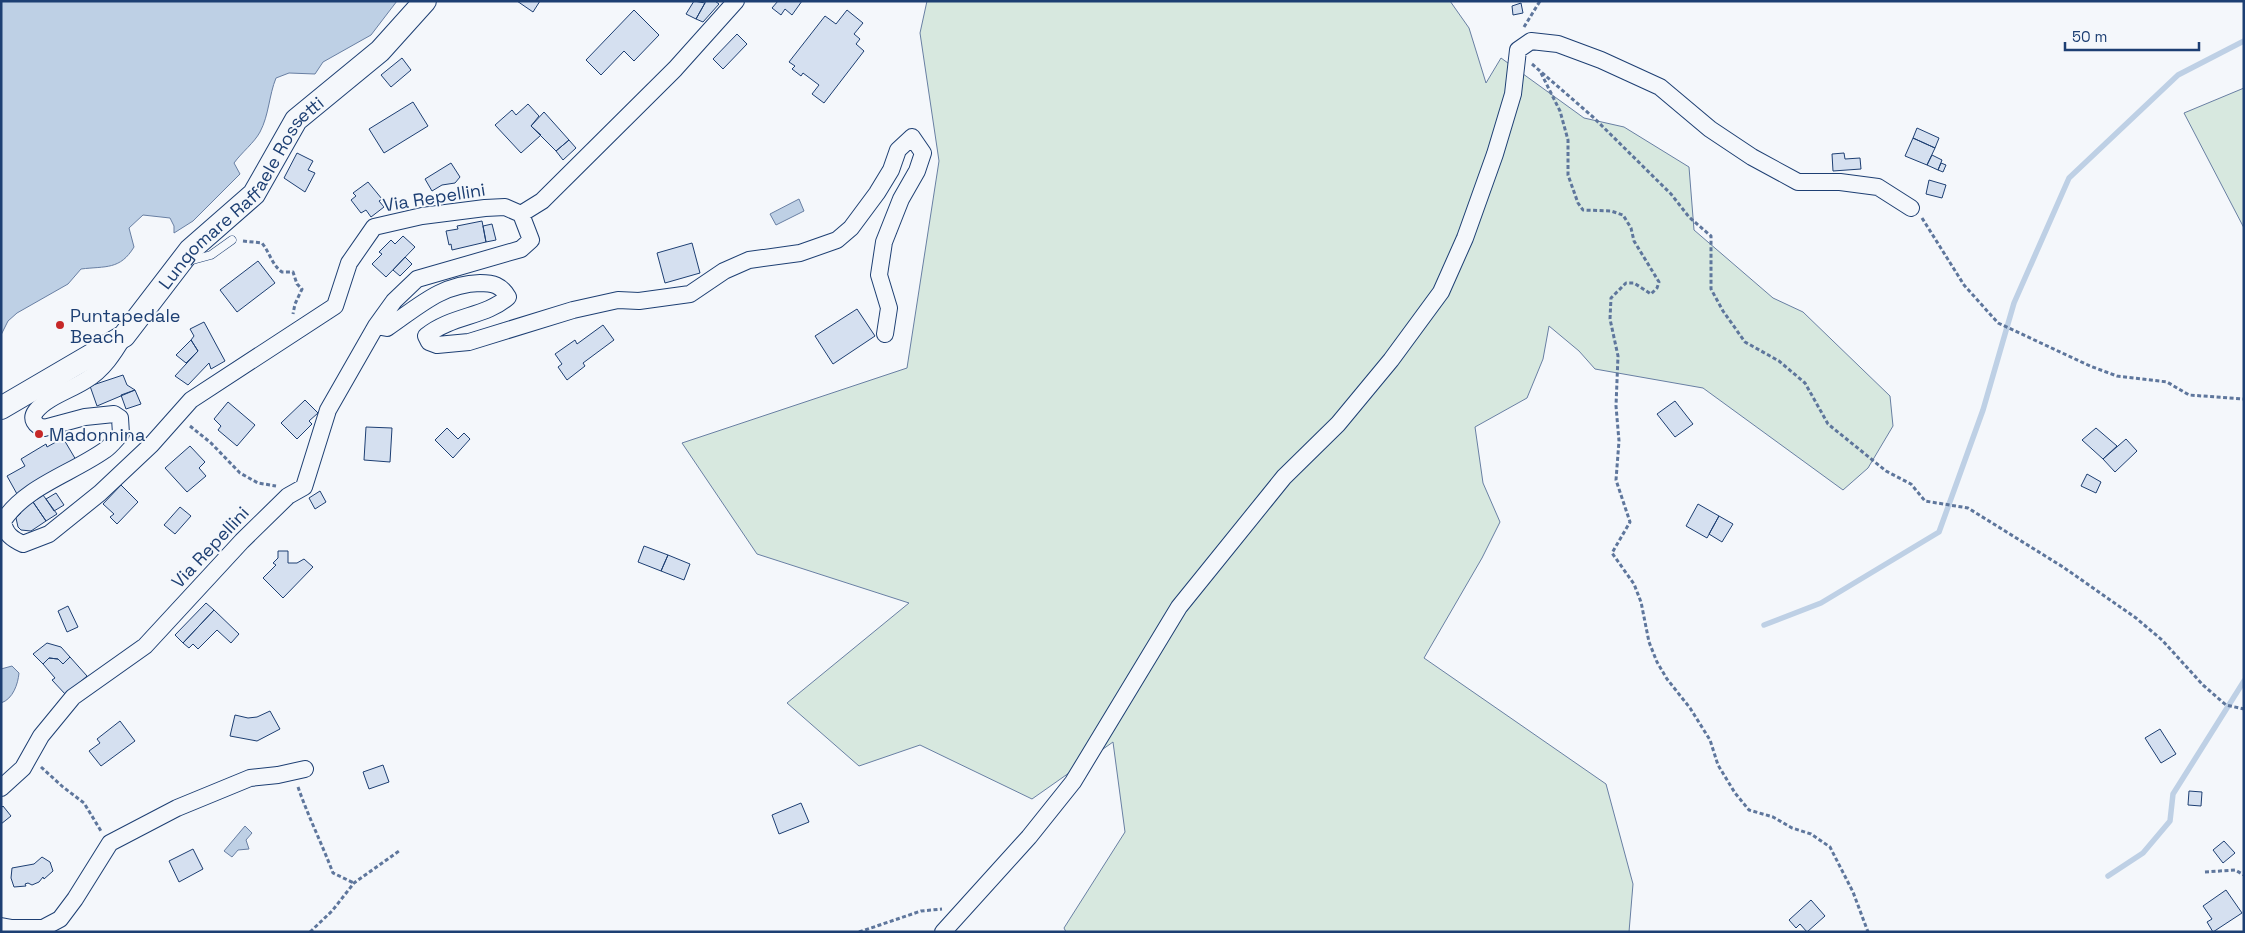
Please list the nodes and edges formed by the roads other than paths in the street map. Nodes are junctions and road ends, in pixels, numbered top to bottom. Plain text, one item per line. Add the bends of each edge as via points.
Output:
1 (425, 1) edge
2 (736, 1) edge
3 (1910, 208) road end
4 (521, 214) junction
5 (232, 240) road end
6 (182, 262) junction
7 (376, 326) junction
8 (884, 334) dead end
9 (124, 336) junction
10 (1, 408) edge
11 (299, 770) road end
12 (1, 788) edge
13 (1, 926) edge
14 (943, 932) edge

1 - 6 main road, Lungomare Raffaele Rossetti via 380,52 296,120 254,194 190,250
2 - 4 street via 675,69 542,201
3 - 14 street via 1878,186 1798,182 1752,157 1660,87 1601,60 1558,44 1531,41 1518,50 1513,94 1495,154 1465,238 1441,292 1392,360 1338,424 1284,476 1179,607 1073,782 1029,837
4 - 7 street, Via Repellini via 531,240 521,249 417,279 394,301
4 - 9 street, Via Repellini via 505,207 485,208 422,216 374,227 349,263 335,306 191,400 151,445 50,534 23,544 11,539 3,521 10,511 51,480 105,450 121,434 120,418 114,414 86,417 44,428 38,427 34,418 43,404 88,379 113,356
5 - 6 lane via 211,255
6 - 9 main road, Lungomare Raffaele Rossetti
7 - 8 street via 387,328 414,308 460,285 494,283 508,297 500,305 434,329 426,336 429,342 437,345 468,342 573,310 618,300 639,301 690,294 749,260 807,251 837,240 852,228 891,170 898,150 912,137 923,153 884,242 879,274 889,308
7 - 12 street, Via Repellini via 328,410 304,487 288,496 242,540 146,646 73,697 41,736 23,768
9 - 10 main road, Lungomare Raffaele Rossetti
11 - 13 street via 250,778 177,808 110,843 60,919 43,928

